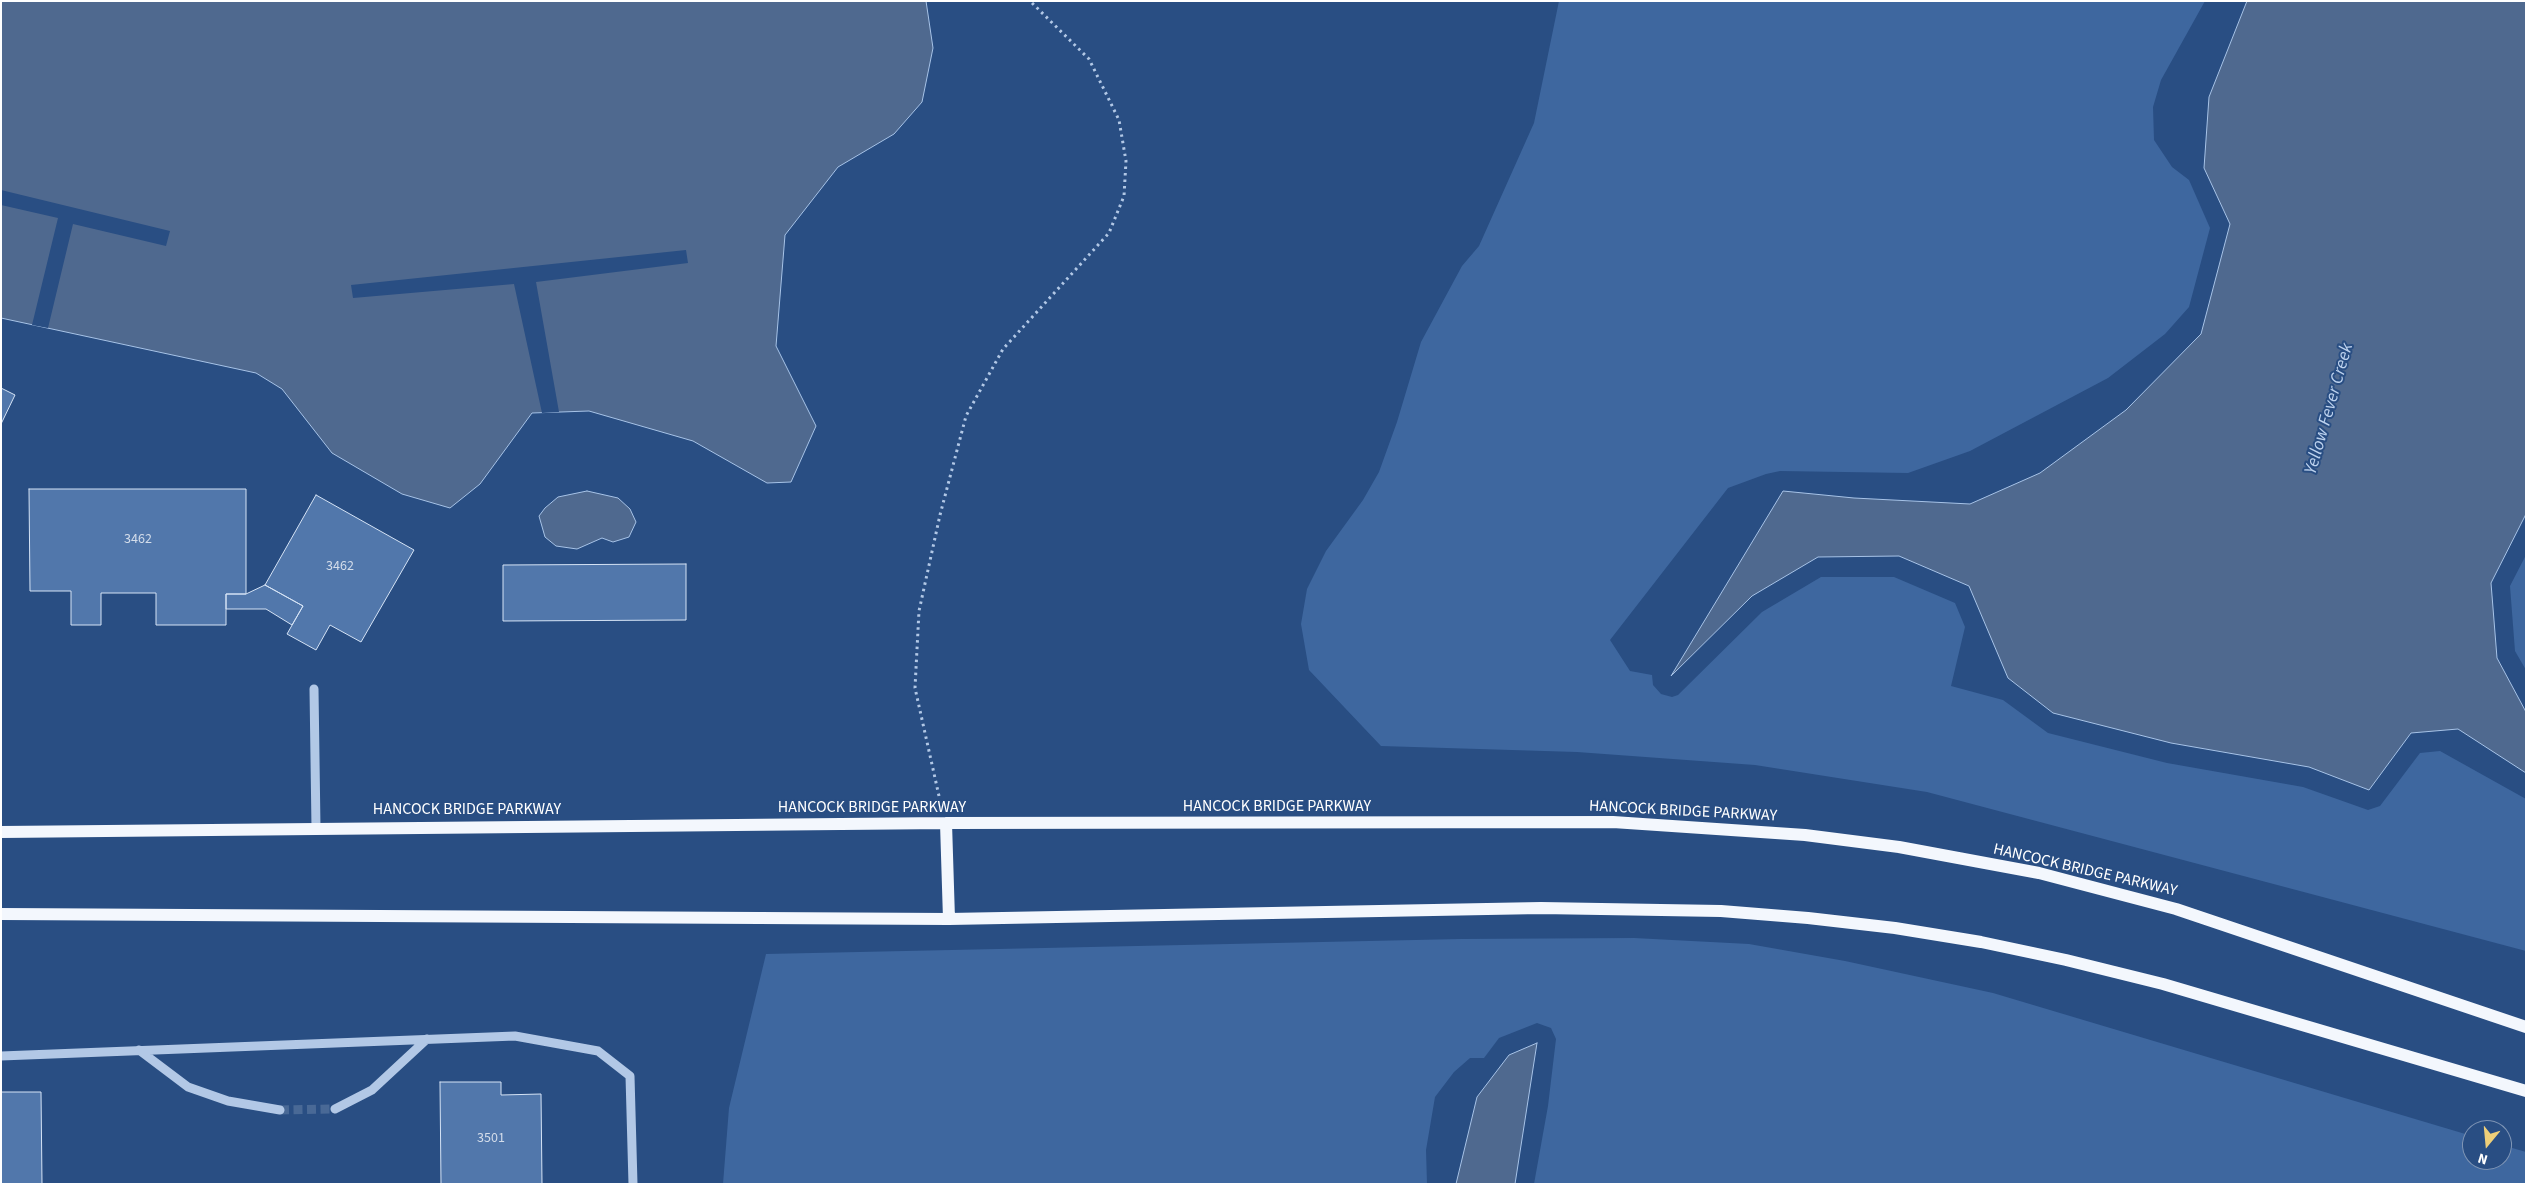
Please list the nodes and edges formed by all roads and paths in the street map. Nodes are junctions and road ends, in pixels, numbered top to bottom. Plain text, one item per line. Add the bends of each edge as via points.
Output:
1 (1030, 1) edge
2 (314, 689) dead end
3 (946, 823) junction
4 (316, 828) junction
5 (1, 832) edge
6 (1, 914) edge
7 (948, 918) junction
8 (2526, 1027) edge
9 (427, 1039) junction
10 (139, 1050) junction
11 (1, 1056) edge
12 (2526, 1091) edge
13 (335, 1109) tunnel mouth
14 (280, 1110) tunnel mouth
15 (633, 1184) edge

1 - 3 path via 1089,59 1119,120 1126,160 1124,196 1109,233 1002,349 966,416 919,611 915,688
2 - 4 lane
3 - 4 main road, HANCOCK BRIDGE PARKWAY
3 - 7 main road
3 - 8 main road, HANCOCK BRIDGE PARKWAY via 1613,822 1805,835 1899,848 2039,874 2159,904
4 - 5 main road, HANCOCK BRIDGE PARKWAY
6 - 7 main road
7 - 12 main road via 1541,908 1721,911 1808,918 1952,937 2066,960 2163,984
9 - 10 lane
9 - 13 lane via 372,1090
9 - 15 lane via 515,1036 598,1051 630,1076
10 - 11 lane
10 - 14 lane via 188,1087 228,1101

